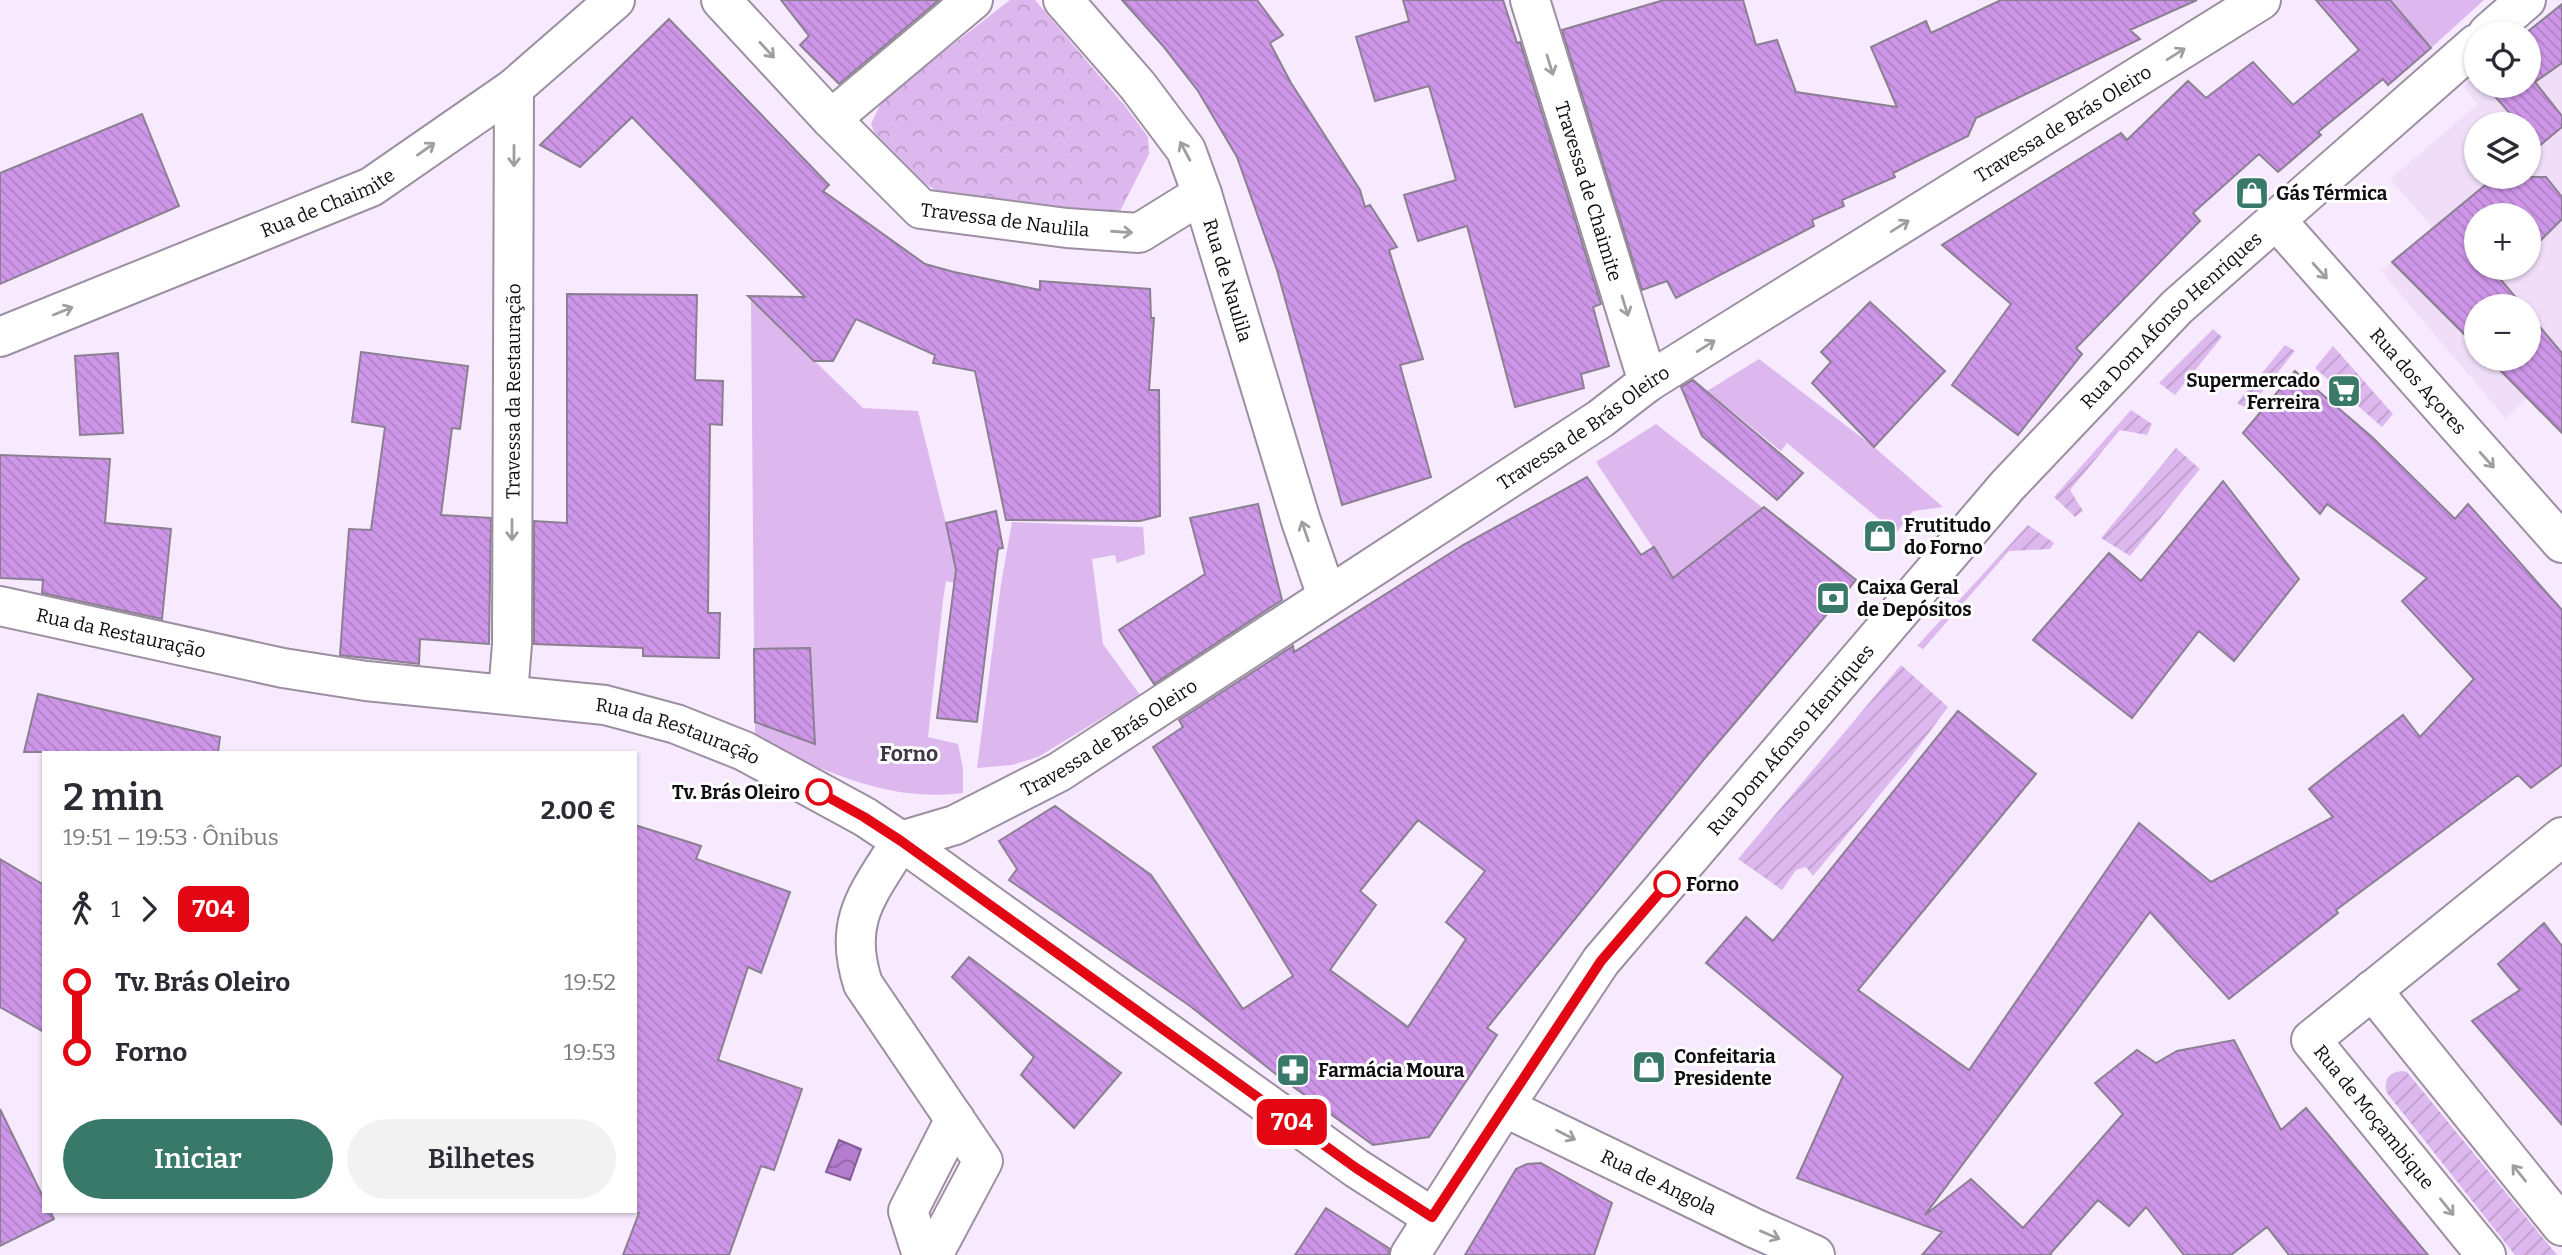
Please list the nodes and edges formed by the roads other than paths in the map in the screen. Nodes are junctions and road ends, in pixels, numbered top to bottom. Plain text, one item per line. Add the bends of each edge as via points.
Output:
1 (615, 0) edge
2 (721, 0) edge
3 (973, 0) edge
4 (1063, 0) edge
5 (1530, 0) edge
6 (2261, 0) edge
7 (2526, 0) edge
8 (2502, 21) edge
9 (2464, 55) edge
10 (514, 88) junction
11 (831, 119) junction
12 (1202, 194) junction
13 (2276, 220) junction
14 (0, 337) edge
15 (1648, 382) junction
16 (2562, 543) edge
17 (1327, 596) junction
18 (0, 606) edge
19 (508, 694) junction
20 (2562, 837) edge
21 (901, 841) junction
22 (2372, 990) junction
23 (1504, 1107) junction
24 (955, 1119) junction
25 (1432, 1217) junction
26 (2562, 1226) edge
27 (922, 1255) edge
28 (933, 1255) edge
29 (1410, 1255) edge
30 (1815, 1255) edge
31 (2486, 1255) edge

1 - 10 street, Rua de Chaimite
2 -> 11 street, Travessa de Naulila
3 - 11 street
12 -> 4 street, Rua de Naulila via 1186,150
5 -> 15 street, Travessa de Chaimite
15 -> 6 street, Travessa de Brás Oleiro
7 - 8 street
9 - 13 street, Rua Dom Afonso Henriques
14 -> 10 street, Rua de Chaimite via 371,187
10 -> 19 street, Travessa da Restauração via 512,644
11 -> 12 street, Travessa de Naulila via 921,209 1139,233
17 -> 12 street, Rua de Naulila
13 -> 16 street, Rua dos Açores
13 - 23 street, Rua Dom Afonso Henriques via 2177,307 1999,496 1601,961
15 - 17 street, Travessa de Brás Oleiro via 1600,419
17 - 21 street, Travessa de Brás Oleiro via 1059,772 955,825
18 - 19 street, Rua da Restauração via 283,668
19 - 21 street, Rua da Restauração via 605,705 676,724 744,751
20 - 22 street, Rua de Moçambique
21 - 24 street via 867,897 854,939 856,963 863,984
21 - 25 street, Rua da Restauração via 1356,1168
26 -> 22 street
22 -> 31 street, Rua de Moçambique via 2311,1040
23 - 25 street, Rua Dom Afonso Henriques
23 -> 30 street, Rua de Angola
24 - 27 street via 908,1211
24 - 28 street via 983,1161
25 - 29 street, Rua Dom Afonso Henriques

